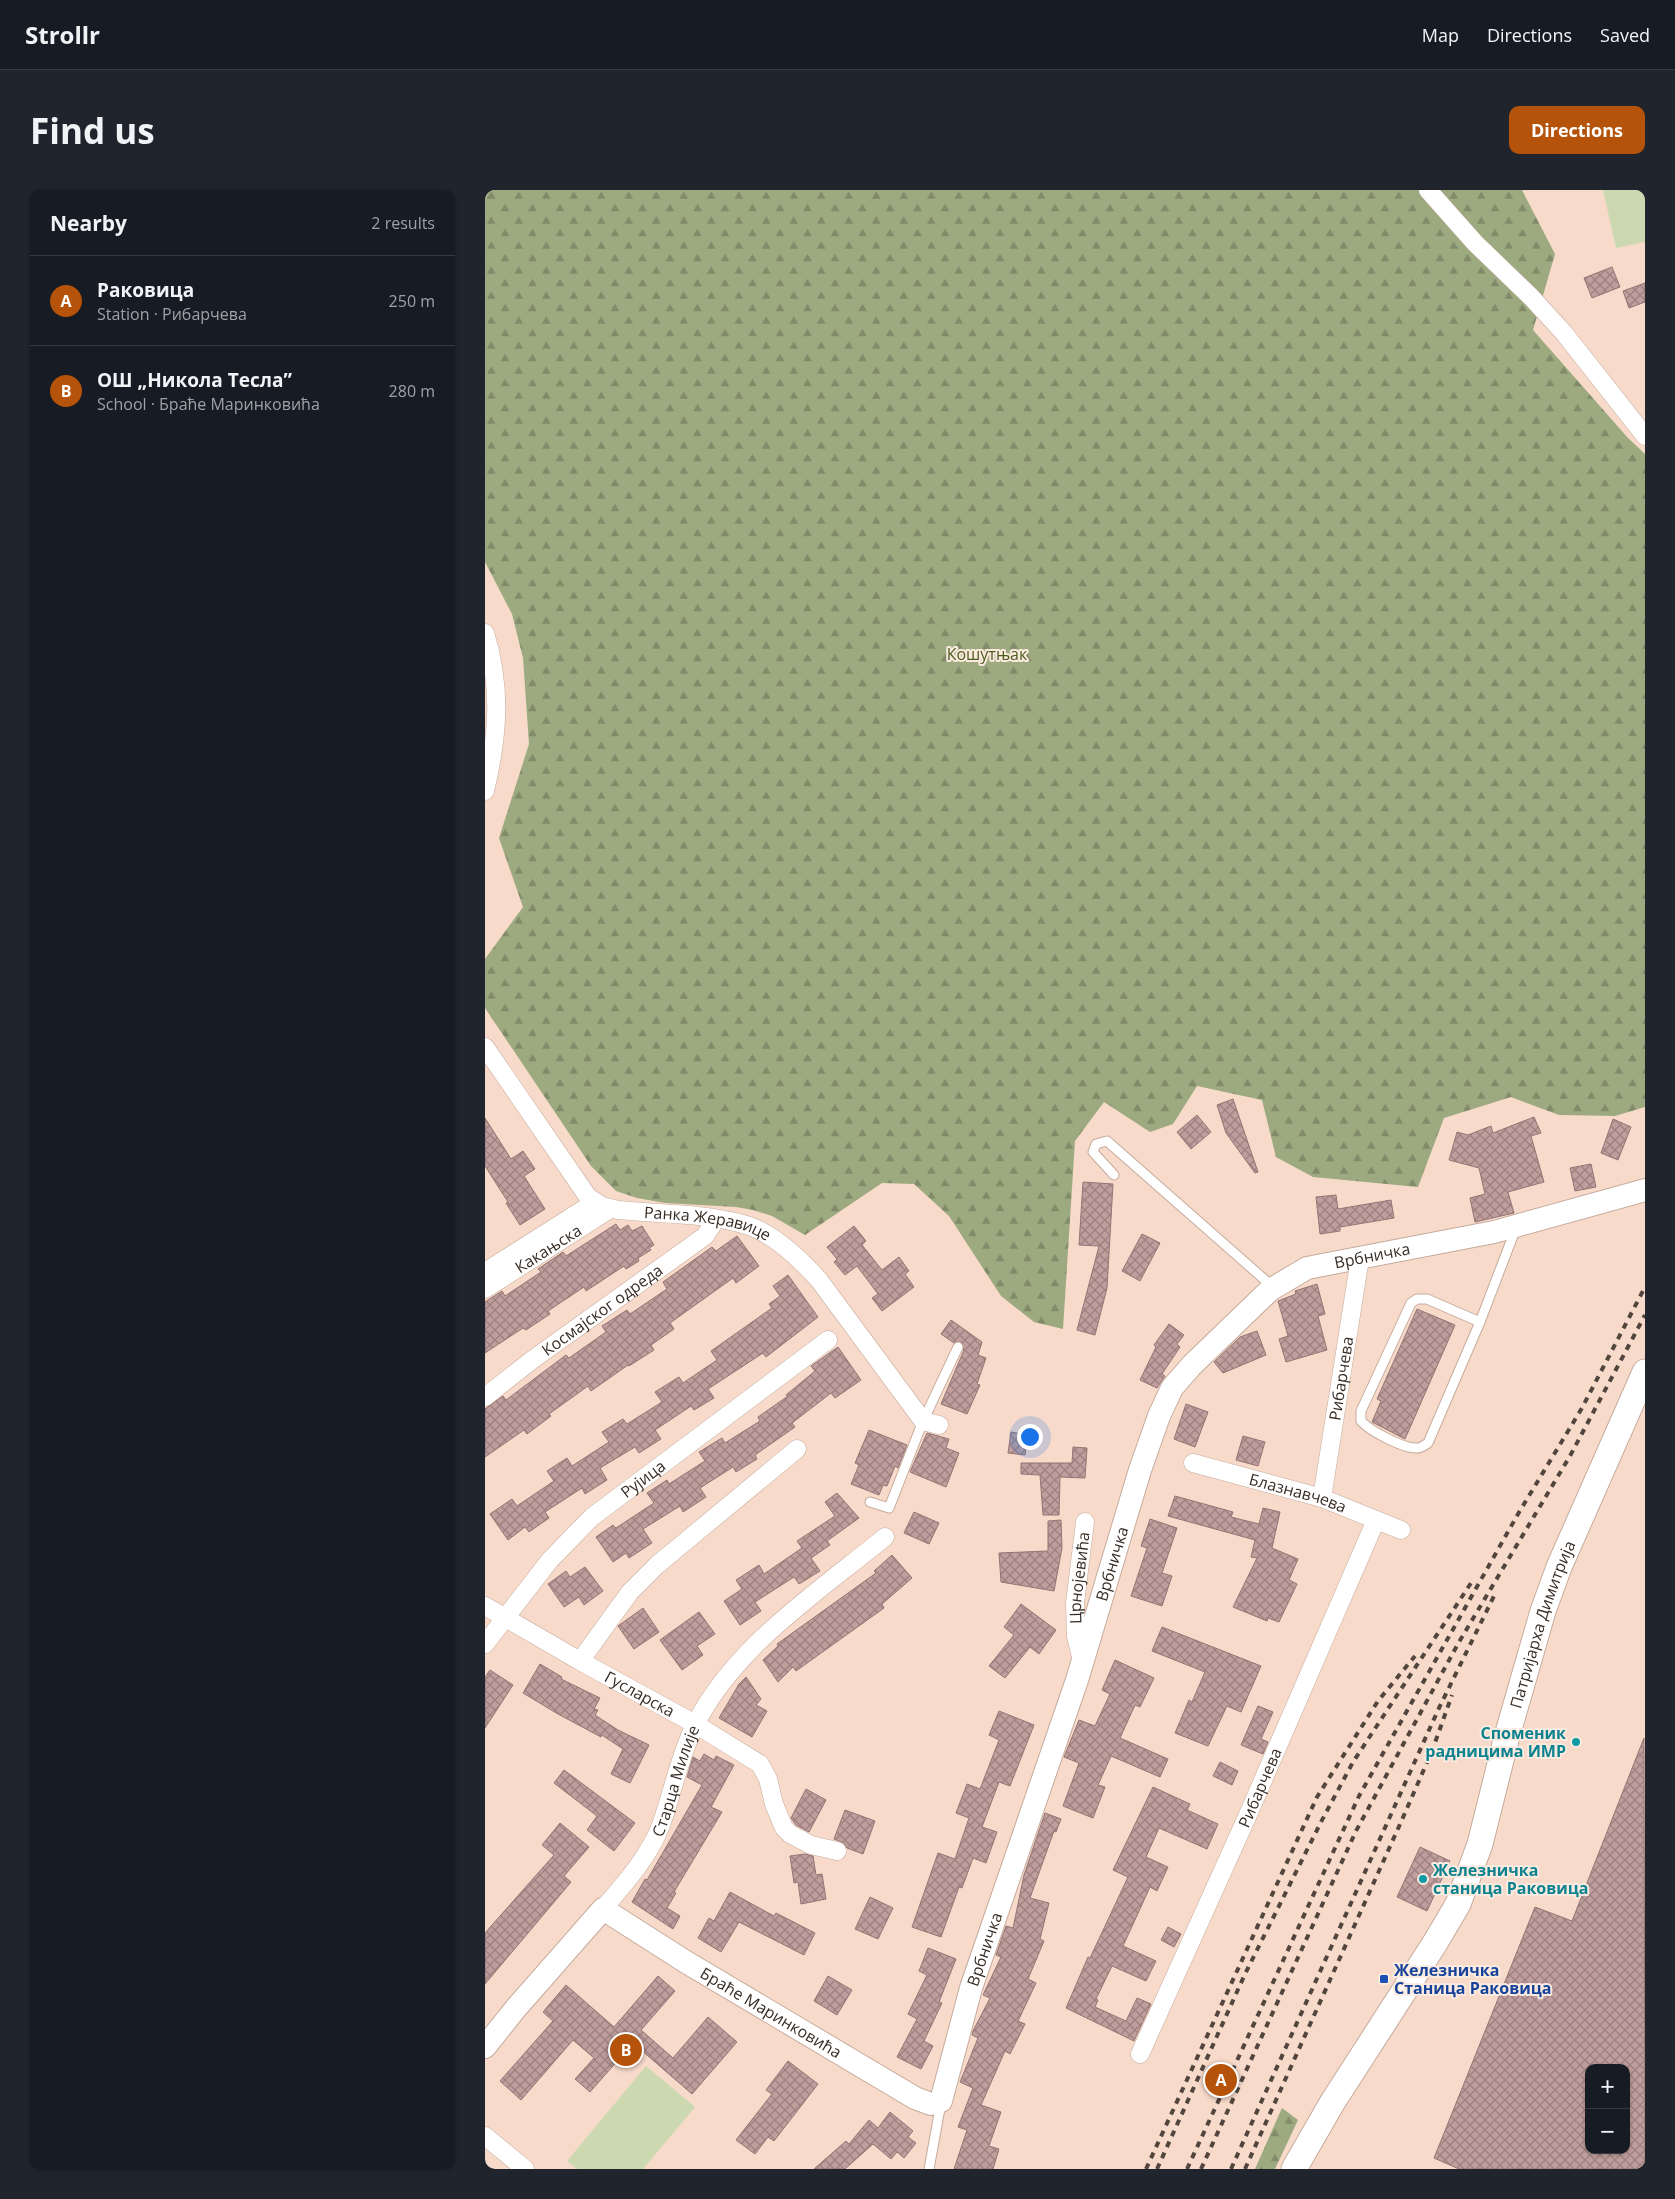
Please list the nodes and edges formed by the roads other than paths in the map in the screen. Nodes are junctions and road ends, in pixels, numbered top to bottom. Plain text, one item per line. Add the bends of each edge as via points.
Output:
1 (1428, 190) edge
2 (1645, 436) edge
3 (485, 633) edge
4 (485, 791) edge
5 (485, 1047) edge
6 (1114, 1175) dead end
7 (1645, 1190) edge
8 (603, 1206) junction
9 (716, 1219) junction
10 (1516, 1227) junction
11 (1360, 1258) junction
12 (485, 1272) edge
13 (1273, 1288) junction
14 (485, 1289) edge
15 (1480, 1322) junction
16 (829, 1340) dead end
17 (958, 1347) dead end
18 (1645, 1372) edge
19 (485, 1397) edge
20 (931, 1423) junction
21 (797, 1449) dead end
22 (1193, 1464) dead end
23 (1322, 1498) junction
24 (870, 1502) dead end
25 (1376, 1520) junction
26 (1085, 1522) dead end
27 (1401, 1530) dead end
28 (885, 1537) dead end
29 (485, 1606) edge
30 (504, 1618) junction
31 (485, 1644) edge
32 (580, 1661) junction
33 (1082, 1664) junction
34 (695, 1724) junction
35 (837, 1851) dead end
36 (603, 1909) junction
37 (485, 2047) edge
38 (1140, 2054) dead end
39 (941, 2101) junction
40 (485, 2136) edge
41 (525, 2169) edge
42 (929, 2169) edge
43 (1294, 2169) edge

1 - 2 street via 1475,243 1564,332
3 - 4 street via 493,665 498,711 494,753
5 - 8 street via 581,1189
6 - 13 lane via 1093,1152 1096,1144 1107,1142
7 - 10 street, Врбничка
8 - 9 street, Ранка Жеравице
8 - 12 street, Какањска
8 - 14 street, Какањска
9 - 19 street, Космајског одреда via 705,1236
9 - 20 street, Ранка Жеравице via 744,1224 802,1260
10 - 11 street, Врбничка
10 - 15 lane
11 - 13 street, Врбничка via 1307,1268
11 - 23 street, Рибарчева
13 - 33 street, Врбничка via 1192,1365 1166,1399 1140,1470
15 - 15 lane via 1427,1299 1417,1298 1411,1304 1361,1411 1361,1421 1368,1429 1406,1446 1418,1448 1428,1443
16 - 30 street, Рујица via 592,1517 550,1560
17 - 20 lane
18 - 43 main road, Патријарха Димитрија via 1559,1567 1543,1611 1480,1844 1458,1904 1325,2114
20 - 24 lane via 889,1508
21 - 32 street via 642,1579
22 - 23 street, Блазнавчева
23 - 25 street, Блазнавчева
25 - 27 street, Блазнавчева
25 - 38 street, Рибарчева
26 - 33 street, Црнојевића via 1075,1604
28 - 34 street, Старца Милије via 757,1642 727,1677
29 - 30 street, Гусларска
30 - 31 street, Рујица
30 - 32 street, Гусларска
32 - 34 street, Гусларска
33 - 39 street, Врбничка via 971,1988
34 - 35 street, Гусларска via 760,1764 780,1820 791,1834 811,1846
34 - 36 street, Старца Милије via 679,1764 661,1826 642,1859
36 - 37 street, Старца Милије
36 - 39 street, Браће Маринковића via 915,2098 931,2104
39 - 42 lane, Врбничка
40 - 41 street

